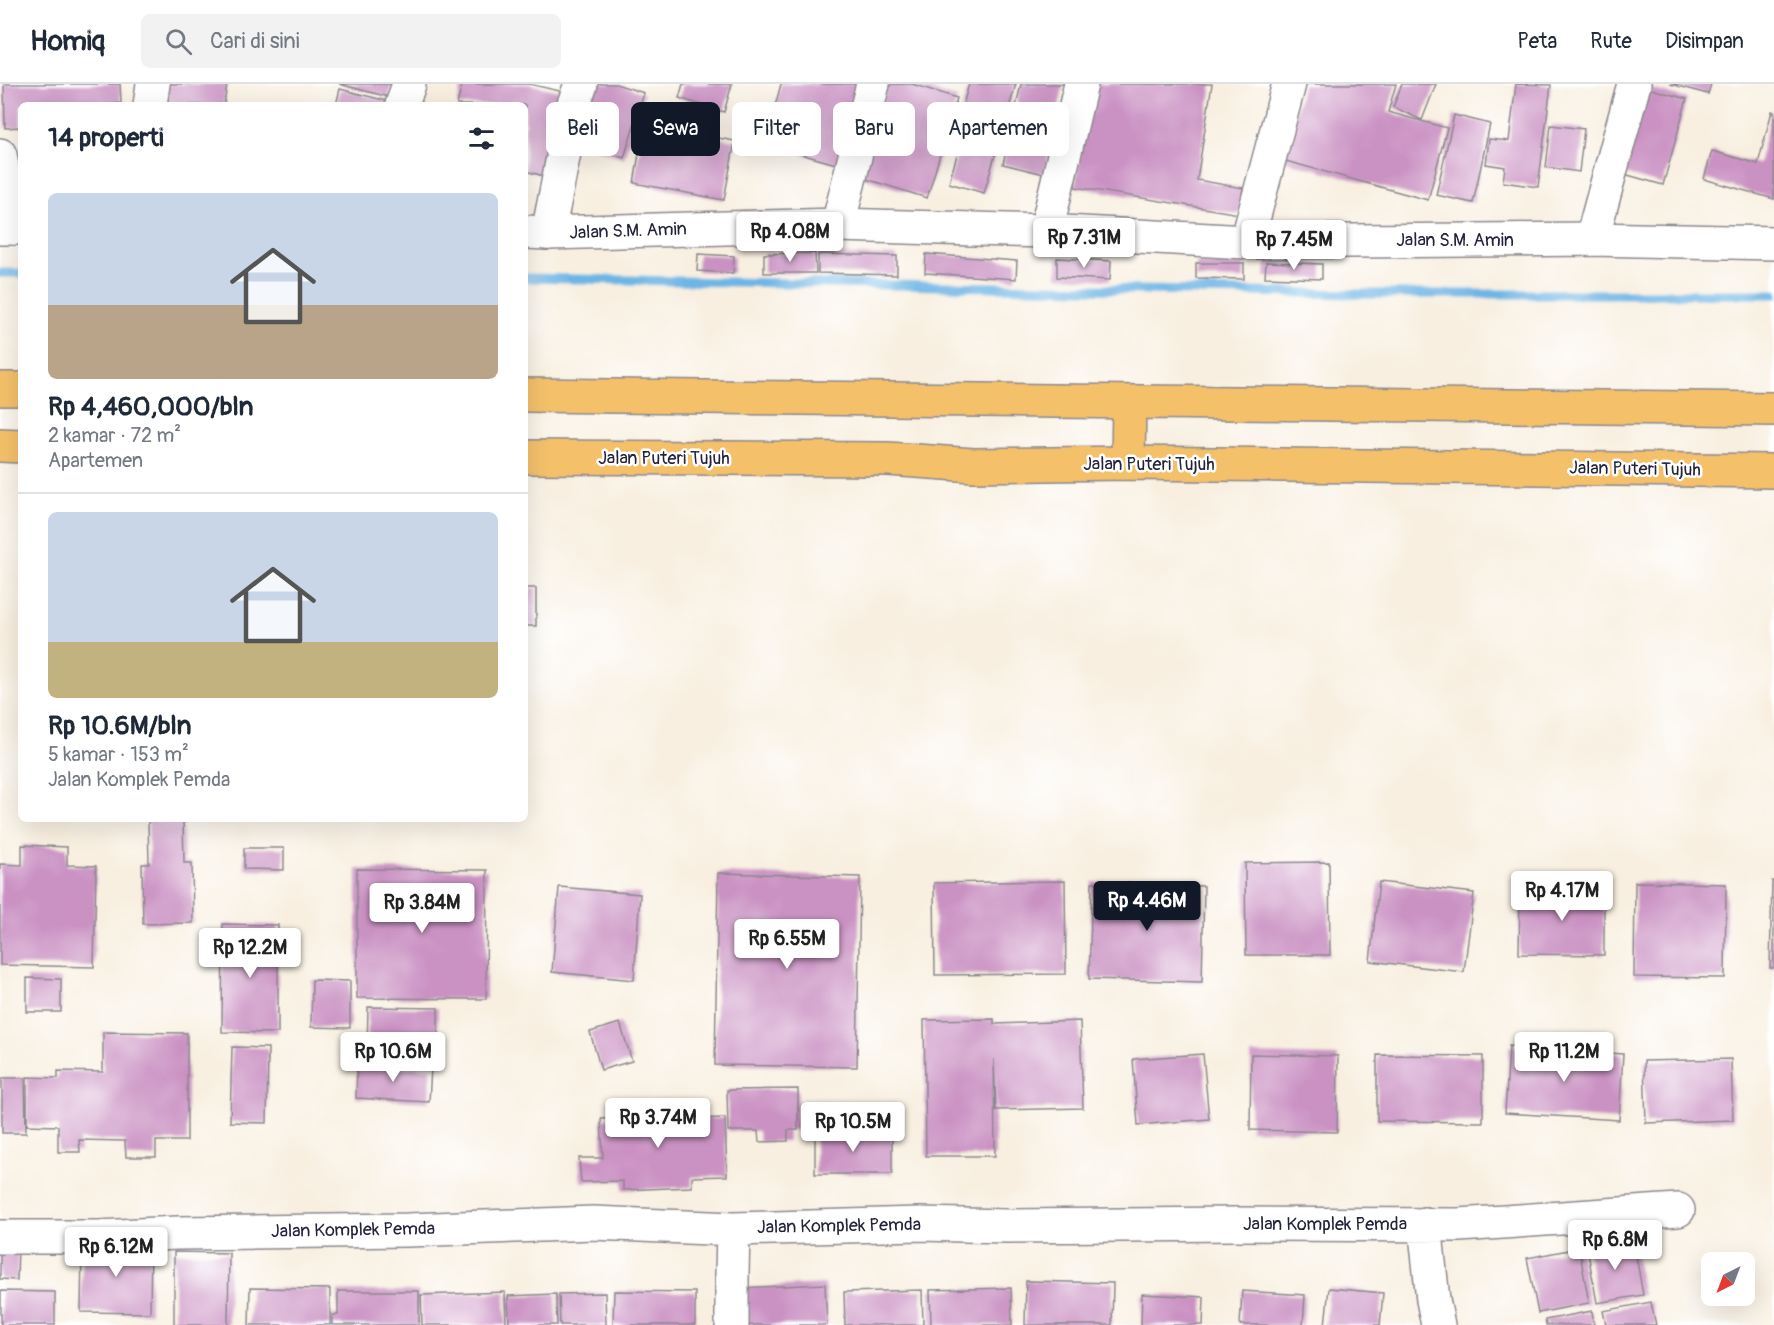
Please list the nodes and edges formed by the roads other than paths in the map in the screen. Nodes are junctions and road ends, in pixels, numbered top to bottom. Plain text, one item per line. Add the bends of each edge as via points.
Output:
1 (153, 84) edge
2 (409, 84) edge
3 (581, 84) edge
4 (873, 84) edge
5 (1081, 84) edge
6 (1289, 84) edge
7 (1634, 84) edge
8 (150, 102) edge
9 (403, 102) edge
10 (0, 155) edge
11 (838, 225) junction
12 (11, 228) edge
13 (1046, 231) junction
14 (537, 232) edge
15 (1592, 239) junction
16 (1247, 242) junction
17 (1774, 243) edge
18 (0, 389) edge
19 (18, 389) edge
20 (528, 395) edge
21 (1129, 402) junction
22 (1774, 409) edge
23 (0, 445) edge
24 (18, 446) edge
25 (528, 457) edge
26 (1128, 463) junction
27 (1774, 471) edge
28 (1678, 1210) dead end
29 (1425, 1224) junction
30 (733, 1229) junction
31 (0, 1237) edge
32 (732, 1325) edge
33 (1438, 1325) edge

1 - 8 street
2 - 9 street
3 - 14 street
4 - 11 street
5 - 13 street
6 - 16 street
7 - 15 street
10 - 12 street
11 - 13 street, Jalan S.M. Amin
11 - 14 street, Jalan S.M. Amin
13 - 16 street, Jalan S.M. Amin
15 - 16 street, Jalan S.M. Amin
15 - 17 street, Jalan S.M. Amin
18 - 19 highway
20 - 21 highway
21 - 22 highway
21 - 26 highway
23 - 24 highway
25 - 26 highway, Jalan Puteri Tujuh via 888,459 974,465
26 - 27 highway, Jalan Puteri Tujuh
28 - 29 street, Jalan Komplek Pemda
29 - 30 street, Jalan Komplek Pemda via 920,1224
29 - 33 street
30 - 31 street, Jalan Komplek Pemda via 593,1224
30 - 32 street

